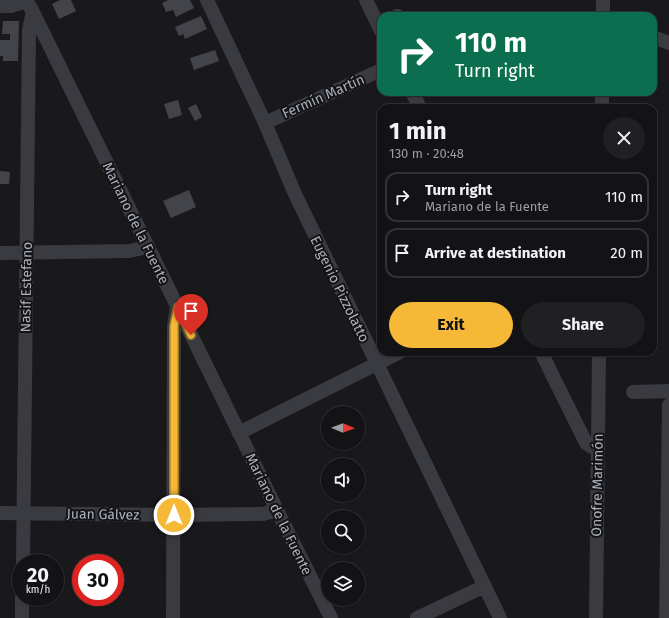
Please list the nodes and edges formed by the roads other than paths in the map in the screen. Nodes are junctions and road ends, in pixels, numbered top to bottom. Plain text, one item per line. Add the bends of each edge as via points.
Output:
1 (207, 0) edge
2 (366, 0) edge
3 (603, 0) edge
4 (28, 4) edge
5 (0, 6) edge
6 (603, 12) edge
7 (377, 20) edge
8 (657, 38) edge
9 (669, 43) edge
10 (377, 72) edge
11 (265, 123) junction
12 (148, 247) junction
13 (0, 253) edge
14 (26, 253) junction
15 (178, 307) junction
16 (392, 356) edge
17 (543, 356) edge
18 (599, 356) edge
19 (376, 364) junction
20 (669, 391) edge
21 (633, 392) dead end
22 (669, 405) edge
23 (239, 433) junction
24 (598, 449) junction
25 (277, 510) junction
26 (0, 513) edge
27 (23, 513) junction
28 (174, 515) junction
29 (23, 554) edge
30 (485, 586) junction
31 (22, 606) edge
32 (22, 618) edge
33 (174, 618) edge
34 (331, 618) edge
35 (417, 618) edge
36 (500, 618) edge
37 (596, 618) edge
38 (666, 618) edge

1 - 11 street, Eugenio Pizzolatto
2 - 7 street
3 - 6 street
4 - 5 street
4 - 12 street, Mariano de la Fuente
4 - 14 street, Nasif Estefano
8 - 9 street
10 - 11 street, Fermín Martín
11 - 19 street, Eugenio Pizzolatto via 295,194
12 - 14 street via 129,251
12 - 15 street, Mariano de la Fuente
13 - 14 street
14 - 27 street, Nasif Estefano
15 - 23 street, Mariano de la Fuente
15 - 28 street via 174,326
16 - 19 street
17 - 24 street via 586,443
18 - 24 street, Onofre Marimón
19 - 23 street
19 - 30 street, Eugenio Pizzolatto
20 - 21 street
22 - 38 street
23 - 25 street, Mariano de la Fuente
24 - 37 street, Onofre Marimón
25 - 28 street, Juan Gálvez via 263,514
25 - 34 street, Mariano de la Fuente
26 - 27 street, Juan Gálvez
27 - 28 street, Juan Gálvez
27 - 29 street, Nasif Estefano
28 - 33 street
30 - 35 street
30 - 36 street, Eugenio Pizzolatto
31 - 32 street

